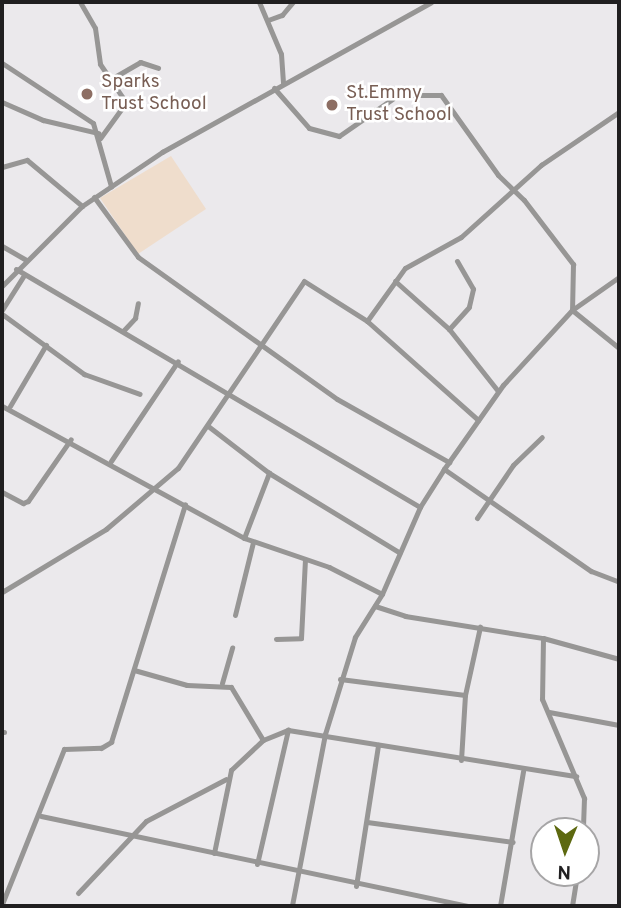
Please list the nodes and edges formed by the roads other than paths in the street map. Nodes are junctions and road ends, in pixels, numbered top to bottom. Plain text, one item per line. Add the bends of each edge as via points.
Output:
1 (80, 2) edge
2 (259, 2) edge
3 (293, 2) edge
4 (431, 2) edge
5 (268, 20) junction
6 (2, 63) edge
7 (158, 68) dead end
8 (111, 79) junction
9 (283, 83) junction
10 (274, 88) junction
11 (2, 102) edge
12 (619, 112) edge
13 (99, 135) junction
14 (2, 167) edge
15 (111, 186) junction
16 (513, 192) junction
17 (94, 197) junction
18 (82, 206) junction
19 (2, 246) edge
20 (26, 260) junction
21 (457, 261) dead end
22 (16, 269) junction
23 (24, 275) junction
24 (619, 277) edge
25 (395, 281) junction
26 (2, 286) edge
27 (138, 303) dead end
28 (572, 310) junction
29 (2, 312) edge
30 (367, 321) junction
31 (449, 329) junction
32 (123, 331) junction
33 (46, 345) junction
34 (261, 345) junction
35 (619, 348) edge
36 (178, 361) junction
37 (498, 391) junction
38 (231, 393) junction
39 (140, 394) dead end
40 (2, 406) edge
41 (10, 406) junction
42 (478, 420) junction
43 (208, 426) junction
44 (542, 437) dead end
45 (71, 439) junction
46 (111, 461) junction
47 (449, 462) junction
48 (444, 468) junction
49 (269, 473) junction
50 (155, 486) junction
51 (2, 492) edge
52 (487, 500) junction
53 (185, 504) junction
54 (420, 507) junction
55 (477, 518) dead end
56 (244, 538) junction
57 (253, 541) junction
58 (400, 553) junction
59 (305, 560) junction
60 (619, 582) edge
61 (2, 592) edge
62 (382, 594) junction
63 (375, 606) junction
64 (235, 615) dead end
65 (480, 627) junction
66 (542, 638) junction
67 (275, 639) dead end
68 (232, 647) dead end
69 (619, 659) edge
70 (134, 670) junction
71 (340, 679) junction
72 (222, 682) junction
73 (465, 695) junction
74 (549, 712) junction
75 (619, 725) edge
76 (288, 730) junction
77 (325, 734) junction
78 (263, 740) junction
79 (378, 745) junction
80 (461, 760) junction
81 (523, 771) junction
82 (576, 776) junction
83 (226, 779) junction
84 (41, 816) junction
85 (585, 817) edge
86 (367, 822) junction
87 (134, 835) junction
88 (513, 842) junction
89 (214, 853) junction
90 (257, 864) junction
91 (299, 873) junction
92 (356, 886) junction
93 (574, 887) edge
94 (78, 893) dead end
95 (2, 904) edge
96 (292, 906) edge
97 (468, 906) edge
98 (499, 906) edge
99 (572, 906) edge

1 - 8 street via 95,28 97,55
2 - 5 street
3 - 5 street
4 - 9 street
5 - 9 street via 281,54
6 - 13 street via 84,115
7 - 8 street via 140,62
8 - 13 street via 123,103
9 - 10 street
10 - 15 street
10 - 16 street via 309,128 339,136 398,95 441,94
11 - 13 street via 43,120
12 - 16 street via 541,165
13 - 15 street
14 - 18 street via 27,160
15 - 17 street
16 - 25 street via 482,220 405,268
16 - 28 street via 573,264
17 - 18 street
17 - 34 street via 138,257
18 - 20 street
19 - 20 street
20 - 22 street
21 - 31 street via 474,289 469,307
22 - 23 street
22 - 26 street
23 - 29 street
23 - 32 street
24 - 28 street
25 - 30 street
25 - 31 street
27 - 32 street via 135,318
28 - 35 street
28 - 37 street
29 - 33 street
30 - 34 street via 304,281
30 - 42 street
31 - 37 street
32 - 36 street
33 - 39 street via 84,374
33 - 41 street
34 - 38 street
34 - 47 street via 337,399
36 - 38 street
36 - 46 street
37 - 42 street
38 - 43 street
38 - 54 street
40 - 41 street
41 - 45 street
42 - 47 street
43 - 49 street
43 - 50 street via 177,468
44 - 52 street
45 - 46 street
45 - 51 street via 33,497 23,503
46 - 50 street
47 - 48 street
48 - 52 street
48 - 54 street
49 - 56 street
49 - 58 street
50 - 53 street
50 - 61 street via 106,529
52 - 55 street
52 - 60 street via 591,571
53 - 56 street
53 - 70 street
54 - 58 street
56 - 57 street
57 - 59 street
57 - 64 street
58 - 62 street
59 - 62 street
59 - 67 street via 302,638
62 - 63 street
63 - 65 street via 405,616
63 - 71 street via 355,637
65 - 66 street
65 - 73 street
66 - 69 street
66 - 74 street via 540,682
68 - 72 street
70 - 72 street via 187,685
70 - 84 street via 111,742 64,749
71 - 73 street
71 - 77 street
72 - 78 street via 239,695
73 - 80 street
74 - 75 street
74 - 82 street
76 - 77 street
76 - 78 street
76 - 90 street
77 - 79 street
77 - 91 street
78 - 83 street
79 - 80 street
79 - 86 street
80 - 81 street
81 - 82 street
81 - 88 street
82 - 85 street via 586,805
83 - 87 street via 146,821
83 - 89 street
84 - 87 street
84 - 95 street
86 - 88 street
86 - 92 street
87 - 89 street
87 - 94 street
88 - 98 street
89 - 90 street
90 - 91 street
91 - 92 street
91 - 96 street
92 - 97 street
93 - 99 street

